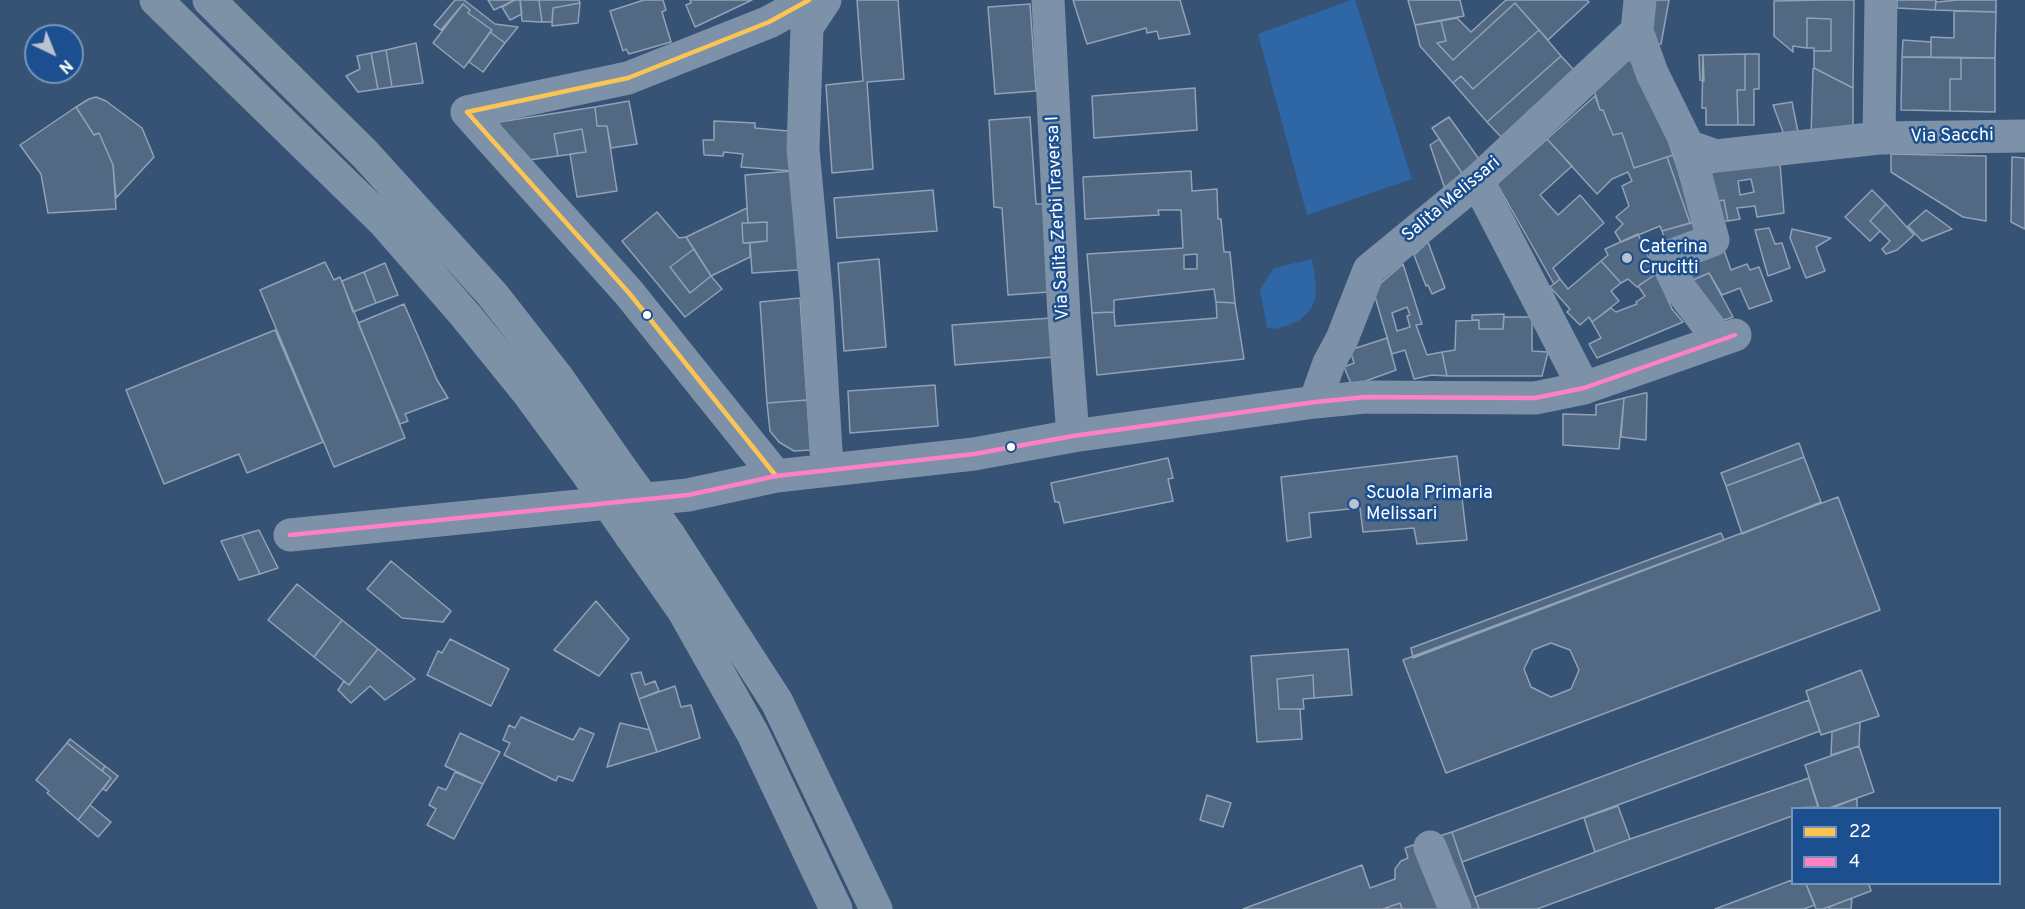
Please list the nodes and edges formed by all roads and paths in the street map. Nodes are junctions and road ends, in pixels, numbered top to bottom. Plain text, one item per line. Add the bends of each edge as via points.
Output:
1 (156, 0) edge
2 (209, 0) edge
3 (808, 0) edge
4 (825, 0) edge
5 (1048, 0) edge
6 (1881, 0) edge
7 (1639, 16) edge
8 (2025, 136) edge
9 (1879, 138) junction
10 (1688, 146) junction
11 (1478, 181) junction
12 (1584, 388) junction
13 (1315, 402) junction
14 (1073, 436) junction
15 (829, 470) junction
16 (776, 476) junction
17 (290, 536) dead end
18 (1430, 847) dead end
19 (836, 909) edge
20 (876, 909) edge
21 (1455, 909) edge

1 - 19 highway, bridge via 384,222 526,390 683,610 753,734
2 - 20 highway, bridge via 365,154 492,294 557,377 669,535 777,702
3 - 16 street via 769,22 628,78 467,112 629,293
4 - 15 street via 807,27 803,149
5 - 14 street, Via Salita Zerbi Traversa I
6 - 9 street
7 - 10 street via 1652,73
7 - 11 street, Salita Melissari
8 - 9 street, Via Sacchi
9 - 10 street, Via Sacchi via 1716,156
10 - 12 street via 1713,240 1665,258 1681,290 1727,338
11 - 12 street
11 - 13 street, Salita Melissari via 1369,270
12 - 13 street via 1534,398 1365,397
13 - 14 street
14 - 15 street via 974,454
15 - 16 street
16 - 17 street via 688,495
18 - 21 street

